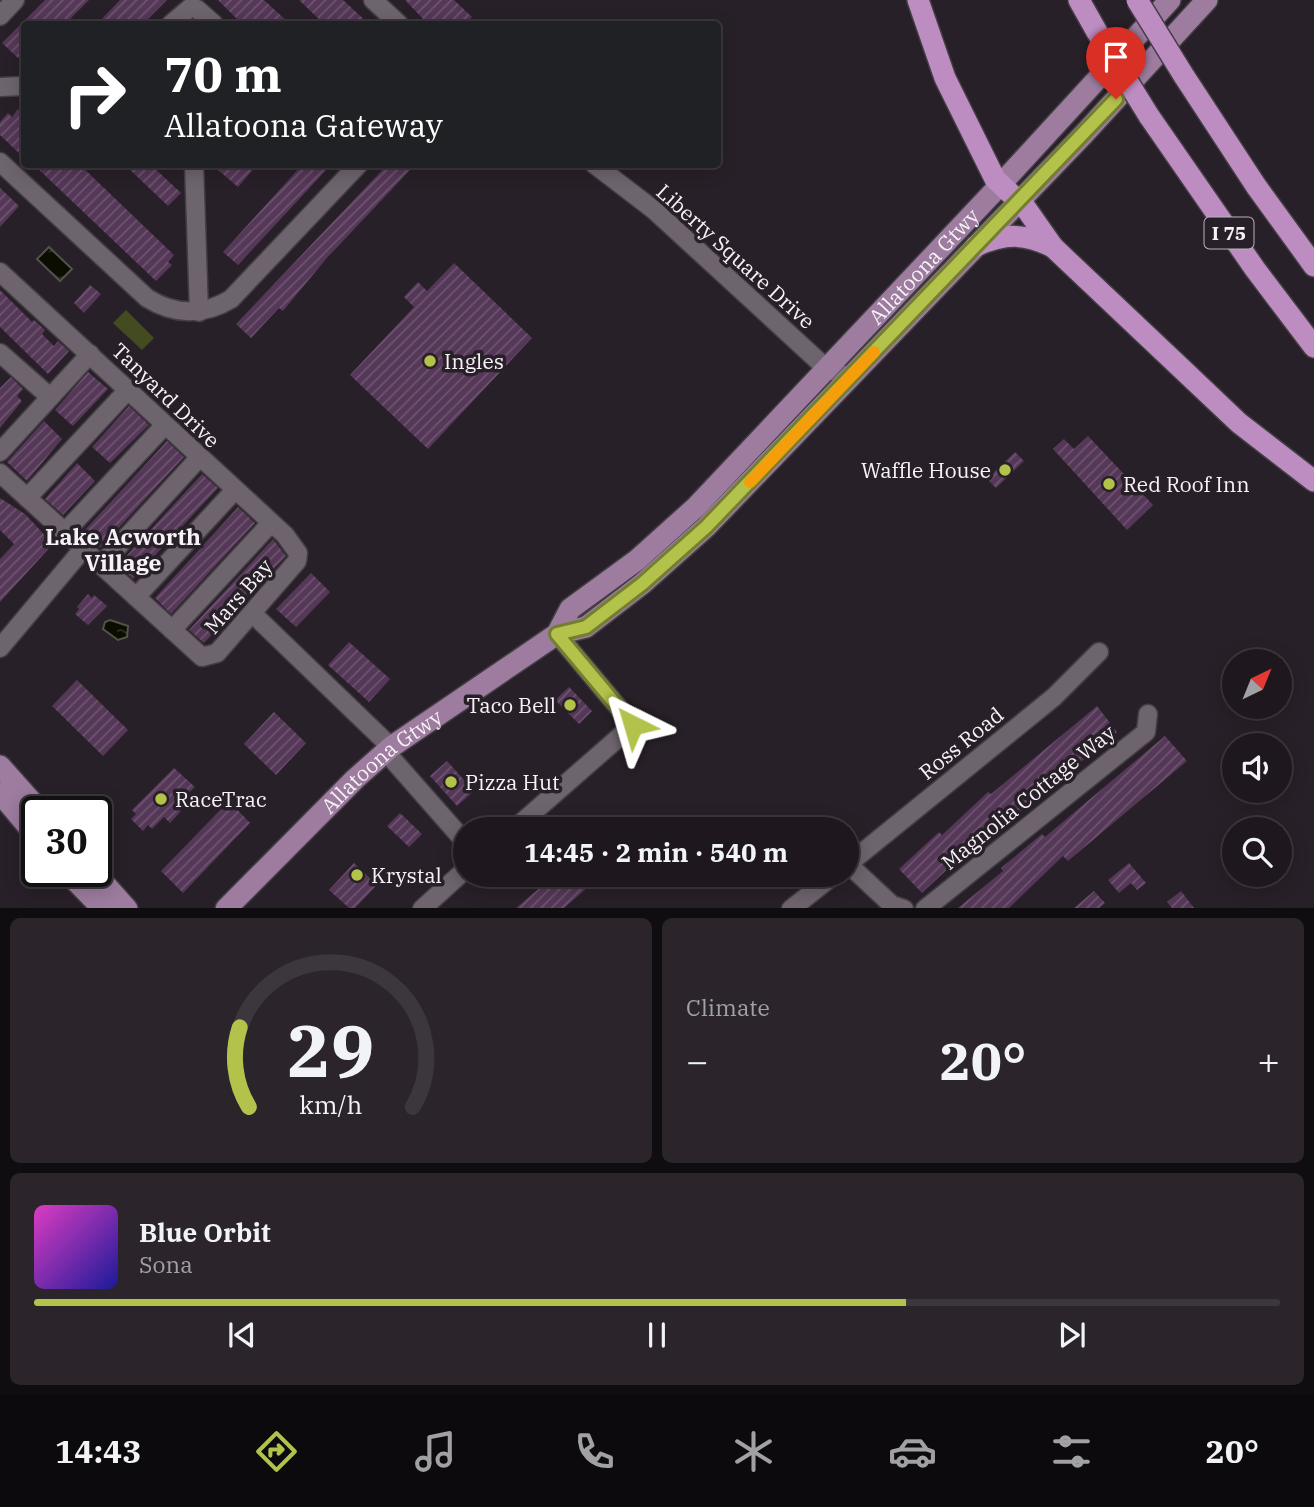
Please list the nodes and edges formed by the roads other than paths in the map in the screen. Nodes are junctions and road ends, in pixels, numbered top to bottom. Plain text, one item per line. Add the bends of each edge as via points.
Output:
1 (15, 0) edge
2 (373, 0) edge
3 (918, 0) edge
4 (1079, 0) edge
5 (1137, 0) edge
6 (1170, 0) edge
7 (1207, 0) edge
8 (191, 4) edge
9 (0, 16) edge
10 (174, 21) edge
11 (211, 21) edge
12 (396, 21) edge
13 (0, 86) edge
14 (21, 86) edge
15 (0, 162) edge
16 (194, 168) edge
17 (355, 168) edge
18 (599, 168) edge
19 (1001, 184) junction
20 (1020, 201) junction
21 (976, 247) junction
22 (1053, 247) junction
23 (1314, 266) edge
24 (0, 272) edge
25 (199, 312) junction
26 (1314, 347) edge
27 (90, 354) junction
28 (3, 362) edge
29 (827, 369) junction
30 (850, 377) junction
31 (127, 391) junction
32 (50, 397) junction
33 (164, 426) junction
34 (0, 452) edge
35 (199, 458) junction
36 (0, 473) edge
37 (1314, 481) edge
38 (234, 491) junction
39 (27, 498) junction
40 (271, 523) junction
41 (65, 532) junction
42 (83, 549) junction
43 (298, 553) joint
44 (101, 565) junction
45 (136, 597) junction
46 (252, 613) junction
47 (172, 629) junction
48 (557, 634) junction
49 (0, 648) edge
50 (1099, 652) dead end
51 (1148, 714) dead end
52 (388, 750) junction
53 (0, 766) edge
54 (0, 793) edge
55 (27, 796) edge
56 (528, 817) edge
57 (21, 818) edge
58 (453, 828) edge
59 (859, 855) edge
60 (859, 880) edge
61 (453, 881) edge
62 (82, 887) edge
63 (108, 887) edge
64 (818, 887) edge
65 (228, 907) edge
66 (103, 908) edge
67 (127, 908) edge
68 (422, 908) edge
69 (791, 908) edge
70 (904, 908) edge
71 (925, 908) edge

1 - 9 street
2 - 12 street
3 - 19 highway via 945,78 990,173
4 - 26 highway, I 75, bridge via 1149,116
5 - 23 highway, I 75, bridge
6 - 19 main road, Allatoona Gtwy
7 - 20 main road
8 - 10 street
8 - 11 street
13 - 14 street
15 - 25 street via 147,298 173,311
16 - 25 street
17 - 25 street via 231,299
18 - 29 street, Liberty Square Drive via 654,210
19 - 20 highway
19 - 29 main road, Allatoona Gtwy
20 - 21 main road
20 - 22 highway
21 - 22 highway via 1012,234
21 - 30 main road
22 - 37 highway via 1239,423
24 - 27 street, Tanyard Drive
27 - 31 street, Tanyard Drive
27 - 32 street
28 - 32 street
29 - 30 street, Liberty Square Drive
29 - 48 main road, Allatoona Gtwy via 670,532 570,610
30 - 48 main road via 706,527 642,584 586,627
31 - 33 street, Tanyard Drive
31 - 39 street
32 - 34 street
33 - 35 street, Tanyard Drive
33 - 41 street
35 - 38 street, Tanyard Drive
35 - 44 street
36 - 39 street
38 - 40 street, Tanyard Drive
38 - 45 street
39 - 41 street
40 - 43 street, Tanyard Drive
40 - 47 street
41 - 42 street
42 - 44 street
42 - 49 street
43 - 46 street, Mars Bay via 293,567
44 - 45 street
45 - 47 street
46 - 47 street, Mars Bay via 217,653 202,657
46 - 52 street
48 - 52 main road, Allatoona Gtwy
48 - 56 street via 633,725
50 - 59 street, Ross Road via 1054,697
51 - 71 street, Magnolia Cottage Way via 1146,732
52 - 58 street
52 - 65 main road, Allatoona Gtwy
53 - 55 main road
54 - 57 main road
60 - 70 street via 892,905
61 - 68 street
62 - 66 main road
63 - 67 main road
64 - 69 street, Ross Road

